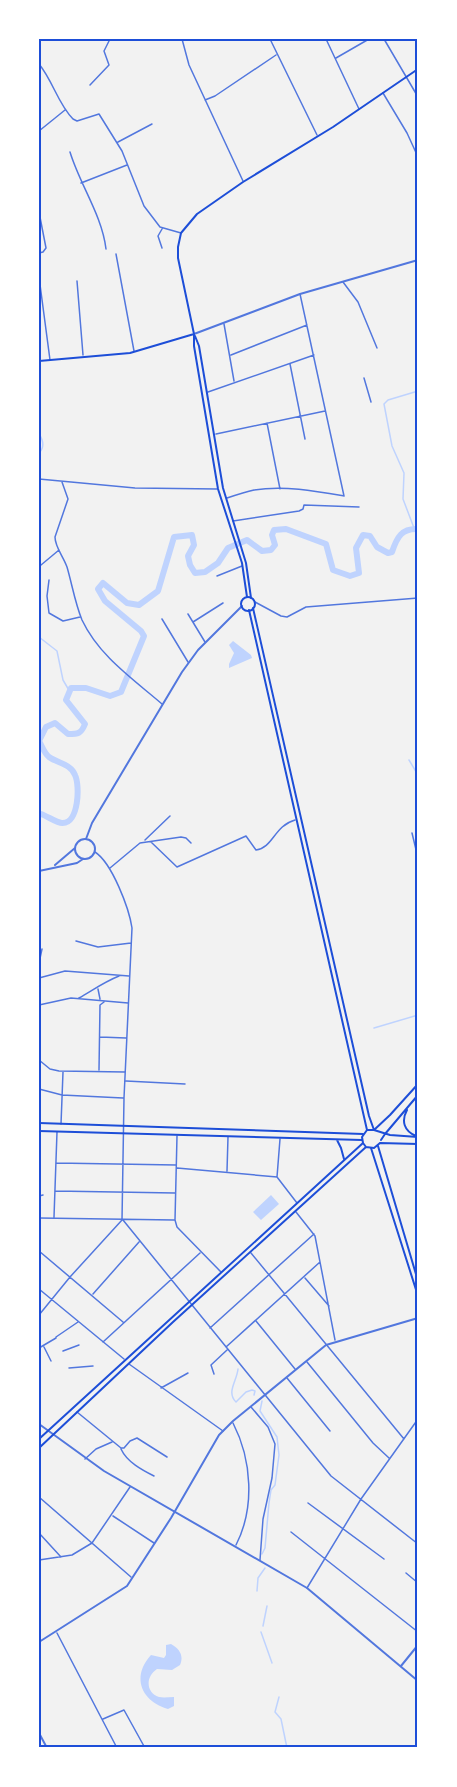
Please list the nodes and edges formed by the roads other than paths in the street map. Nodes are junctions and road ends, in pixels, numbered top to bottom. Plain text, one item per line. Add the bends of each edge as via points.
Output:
1 (110, 39) edge
2 (182, 39) edge
3 (270, 39) edge
4 (326, 39) edge
5 (369, 39) edge
6 (384, 39) edge
7 (277, 54) junction
8 (335, 58) junction
9 (39, 64) edge
10 (418, 69) edge
11 (406, 77) junction
12 (90, 85) dead end
13 (383, 93) junction
14 (418, 98) edge
15 (205, 100) junction
16 (65, 109) junction
17 (359, 109) junction
18 (152, 124) dead end
19 (39, 131) edge
20 (318, 136) junction
21 (118, 143) junction
22 (70, 152) dead end
23 (418, 158) edge
24 (128, 164) junction
25 (243, 182) junction
26 (81, 183) junction
27 (39, 212) edge
28 (162, 228) junction
29 (181, 233) junction
30 (162, 248) dead end
31 (106, 249) dead end
32 (39, 253) edge
33 (116, 255) dead end
34 (418, 260) edge
35 (39, 277) edge
36 (76, 282) dead end
37 (342, 282) junction
38 (300, 294) junction
39 (224, 323) junction
40 (308, 324) junction
41 (194, 334) junction
42 (378, 348) dead end
43 (134, 352) junction
44 (315, 354) junction
45 (231, 355) junction
46 (84, 358) junction
47 (50, 360) junction
48 (39, 361) edge
49 (289, 363) junction
50 (364, 378) dead end
51 (235, 383) junction
52 (207, 393) junction
53 (371, 402) dead end
54 (326, 411) junction
55 (300, 415) junction
56 (267, 422) junction
57 (213, 429) junction
58 (208, 430) junction
59 (214, 434) junction
60 (305, 439) dead end
61 (39, 479) edge
62 (62, 482) junction
63 (218, 489) junction
64 (280, 489) junction
65 (226, 498) junction
66 (359, 507) dead end
67 (232, 521) junction
68 (232, 527) junction
69 (60, 549) junction
70 (241, 552) junction
71 (41, 565) dead end
72 (243, 566) junction
73 (217, 576) dead end
74 (49, 580) dead end
75 (249, 597) junction
76 (418, 598) edge
77 (255, 602) junction
78 (223, 603) dead end
79 (242, 606) junction
80 (251, 609) junction
81 (188, 614) dead end
82 (81, 617) junction
83 (162, 619) dead end
84 (193, 622) junction
85 (206, 643) junction
86 (188, 662) junction
87 (162, 705) junction
88 (294, 809) junction
89 (300, 809) junction
90 (170, 816) dead end
91 (297, 819) junction
92 (412, 833) dead end
93 (86, 839) junction
94 (143, 842) junction
95 (152, 842) junction
96 (191, 843) dead end
97 (75, 848) junction
98 (95, 852) junction
99 (418, 858) edge
100 (83, 859) junction
101 (53, 867) junction
102 (109, 868) junction
103 (39, 872) edge
104 (76, 941) dead end
105 (132, 943) junction
106 (42, 949) dead end
107 (334, 958) junction
108 (328, 960) junction
109 (39, 963) edge
110 (130, 972) junction
111 (120, 976) junction
112 (130, 976) junction
113 (39, 978) edge
114 (98, 988) junction
115 (78, 998) junction
116 (100, 1001) junction
117 (104, 1001) junction
118 (129, 1003) junction
119 (39, 1005) edge
120 (100, 1037) junction
121 (127, 1038) junction
122 (39, 1060) edge
123 (99, 1071) junction
124 (63, 1072) junction
125 (125, 1072) junction
126 (125, 1080) junction
127 (185, 1084) dead end
128 (418, 1084) edge
129 (39, 1089) edge
130 (62, 1095) junction
131 (418, 1095) edge
132 (124, 1098) junction
133 (409, 1105) junction
134 (39, 1123) edge
135 (61, 1124) junction
136 (124, 1126) junction
137 (367, 1130) junction
138 (376, 1130) junction
139 (39, 1131) edge
140 (57, 1131) junction
141 (124, 1133) junction
142 (363, 1134) junction
143 (385, 1134) junction
144 (177, 1136) junction
145 (228, 1136) junction
146 (417, 1136) edge
147 (280, 1138) junction
148 (337, 1140) junction
149 (362, 1142) junction
150 (379, 1143) junction
151 (418, 1144) edge
152 (366, 1147) junction
153 (371, 1148) junction
154 (344, 1160) junction
155 (56, 1163) junction
156 (124, 1164) junction
157 (177, 1167) junction
158 (227, 1172) junction
159 (278, 1177) junction
160 (55, 1191) junction
161 (123, 1192) junction
162 (176, 1193) junction
163 (43, 1195) dead end
164 (39, 1196) edge
165 (297, 1203) junction
166 (296, 1212) junction
167 (39, 1218) edge
168 (54, 1218) junction
169 (122, 1220) junction
170 (175, 1220) junction
171 (314, 1234) junction
172 (140, 1241) junction
173 (39, 1251) edge
174 (201, 1252) junction
175 (251, 1253) junction
176 (320, 1262) junction
177 (221, 1272) junction
178 (269, 1275) junction
179 (70, 1277) junction
180 (304, 1277) junction
181 (171, 1280) junction
182 (418, 1281) edge
183 (39, 1289) edge
184 (285, 1294) junction
185 (92, 1295) junction
186 (418, 1296) edge
187 (52, 1299) junction
188 (188, 1302) junction
189 (192, 1306) junction
190 (329, 1306) junction
191 (39, 1316) edge
192 (418, 1318) edge
193 (256, 1320) junction
194 (79, 1322) junction
195 (124, 1322) junction
196 (210, 1328) junction
197 (336, 1341) junction
198 (103, 1342) junction
199 (79, 1345) dead end
200 (326, 1345) junction
201 (43, 1346) junction
202 (39, 1348) edge
203 (226, 1348) junction
204 (63, 1351) dead end
205 (125, 1360) junction
206 (51, 1361) dead end
207 (306, 1361) junction
208 (128, 1364) junction
209 (93, 1366) dead end
210 (69, 1368) dead end
211 (296, 1370) junction
212 (188, 1373) dead end
213 (214, 1374) dead end
214 (286, 1378) junction
215 (161, 1388) junction
216 (265, 1395) junction
217 (250, 1407) junction
218 (77, 1411) junction
219 (418, 1419) edge
220 (233, 1421) junction
221 (39, 1424) edge
222 (48, 1431) junction
223 (223, 1431) junction
224 (330, 1431) dead end
225 (52, 1435) junction
226 (39, 1439) edge
227 (404, 1439) junction
228 (112, 1442) junction
229 (39, 1448) edge
230 (121, 1448) junction
231 (167, 1457) dead end
232 (85, 1459) junction
233 (389, 1459) junction
234 (154, 1476) dead end
235 (130, 1487) junction
236 (39, 1497) edge
237 (361, 1499) junction
238 (308, 1503) dead end
239 (174, 1512) junction
240 (111, 1515) junction
241 (342, 1528) junction
242 (291, 1532) dead end
243 (39, 1533) edge
244 (92, 1543) junction
245 (155, 1544) junction
246 (418, 1544) edge
247 (235, 1546) junction
248 (61, 1557) junction
249 (325, 1557) junction
250 (384, 1559) dead end
251 (39, 1560) edge
252 (260, 1560) junction
253 (406, 1573) dead end
254 (133, 1578) junction
255 (418, 1583) edge
256 (307, 1588) junction
257 (56, 1632) junction
258 (418, 1632) edge
259 (39, 1642) edge
260 (418, 1645) edge
261 (401, 1666) junction
262 (418, 1681) edge
263 (102, 1720) junction
264 (39, 1733) edge
265 (47, 1748) edge
266 (117, 1748) edge
267 (145, 1748) edge

1 - 12 street via 104,51 109,65
2 - 15 street
3 - 7 street
4 - 8 street
5 - 8 street
6 - 11 street
7 - 15 street
7 - 20 street
8 - 17 street
9 - 16 street
10 - 11 main road
11 - 13 main road
11 - 14 street
13 - 17 main road
13 - 23 street
15 - 25 street
16 - 19 street
16 - 21 street via 75,121 99,114
17 - 20 main road
18 - 21 street
20 - 25 main road
21 - 24 street
22 - 26 street
24 - 26 street
24 - 28 street via 144,206
25 - 29 main road via 197,214
26 - 31 street
27 - 32 street via 46,248
28 - 29 street
28 - 30 street via 158,235
29 - 41 main road via 178,258
33 - 43 street
34 - 37 street
35 - 47 street
36 - 46 street
37 - 38 street
37 - 42 street via 358,302
38 - 39 street
38 - 40 street
39 - 41 street
39 - 45 street
40 - 44 street
40 - 45 street
41 - 43 main road
41 - 52 main road via 200,346
41 - 58 main road
43 - 46 main road
44 - 49 street
44 - 54 street
45 - 51 street
46 - 47 main road
47 - 48 main road
49 - 51 street
49 - 55 street
50 - 53 street
51 - 52 street
52 - 57 main road
54 - 55 street
54 - 64 street via 344,496
55 - 56 street
55 - 60 street
56 - 59 street
56 - 64 street
57 - 58 main road
57 - 59 main road
58 - 63 main road
59 - 65 main road
61 - 62 street
62 - 63 street
62 - 69 street via 68,499 55,537
63 - 68 main road
64 - 65 street
65 - 67 main road
66 - 67 street via 304,505 299,511
67 - 68 main road
68 - 70 main road
69 - 71 street
69 - 82 street
70 - 72 main road
70 - 75 main road
72 - 73 street
72 - 75 main road
74 - 82 street via 49,613 63,621
75 - 77 main road
75 - 79 main road via 242,601
76 - 77 street via 306,607 287,617
77 - 80 main road
78 - 84 street
79 - 80 main road
79 - 85 street
80 - 88 main road
80 - 89 main road
81 - 84 street
82 - 87 street via 107,655
83 - 86 street
84 - 85 street
85 - 86 street
86 - 87 street
87 - 93 street
88 - 89 main road
88 - 91 main road
89 - 107 main road
90 - 94 street
91 - 95 street via 283,825 270,843 258,851 246,836 177,867
91 - 108 main road
92 - 99 street
93 - 97 street
93 - 98 street via 94,845
94 - 95 street
94 - 102 street
95 - 96 street via 181,837
97 - 100 street
97 - 101 street
98 - 100 street
98 - 102 street
100 - 101 street
101 - 103 street
102 - 105 street via 130,920
104 - 105 street via 98,947
105 - 110 street
106 - 109 street
107 - 108 main road
107 - 138 main road via 369,1116
108 - 137 main road
110 - 111 street
110 - 112 street
111 - 112 street
111 - 113 street via 65,971
111 - 114 street
112 - 118 street
114 - 115 street
114 - 116 street
115 - 116 street
115 - 119 street
116 - 117 street
117 - 118 street
117 - 120 street via 100,1005
118 - 121 street
120 - 121 street
120 - 123 street
121 - 125 street
122 - 124 street via 50,1069
123 - 124 street
123 - 125 street
124 - 130 street
125 - 126 street
126 - 127 street
126 - 132 street
128 - 138 main road
129 - 130 street
130 - 132 street
130 - 135 street
131 - 133 main road
132 - 136 street
133 - 143 main road
133 - 146 main road via 404,1126
134 - 135 main road
135 - 136 main road
136 - 141 street
136 - 142 main road
137 - 138 main road
137 - 142 main road
138 - 143 main road
138 - 150 main road
139 - 140 main road
140 - 141 main road
140 - 155 street
141 - 144 main road
141 - 156 street
142 - 149 main road
143 - 146 main road
143 - 150 main road
144 - 145 main road
144 - 157 street
145 - 147 main road
145 - 158 street
147 - 148 main road
147 - 159 street
148 - 149 main road
148 - 154 main road
149 - 152 main road
149 - 154 main road
150 - 151 main road
150 - 153 main road
150 - 182 main road
152 - 153 main road
152 - 166 main road
153 - 186 main road
154 - 165 main road
155 - 156 street
155 - 160 street
156 - 157 street
156 - 161 street
157 - 158 street
157 - 162 street
158 - 159 street
159 - 165 street
160 - 161 street
160 - 168 street
161 - 162 street
161 - 169 street
162 - 170 street
163 - 164 street
165 - 177 main road
166 - 171 street
166 - 175 main road
167 - 168 street
168 - 169 street
169 - 170 street
169 - 172 street
169 - 179 street
170 - 174 street
171 - 176 street
171 - 178 street
172 - 181 street
172 - 185 street
173 - 179 street
174 - 177 street
174 - 181 street
175 - 178 street
175 - 189 main road
176 - 180 street
176 - 190 street
177 - 188 main road
178 - 184 street
178 - 196 street
179 - 185 street
179 - 187 street
180 - 184 street
180 - 190 street
181 - 188 street
181 - 195 street
183 - 187 street
184 - 193 street
184 - 200 street
185 - 195 street
187 - 191 street
187 - 194 street
188 - 189 street
188 - 205 main road
189 - 196 street
189 - 208 main road
190 - 197 street
192 - 197 street
193 - 203 street
193 - 211 street
194 - 198 street
194 - 201 street
195 - 198 street
196 - 203 street
197 - 200 street
198 - 205 street
199 - 204 street
200 - 207 street
200 - 227 street
201 - 202 street
201 - 206 street
203 - 213 street via 211,1365
203 - 216 street
205 - 222 main road
207 - 211 street
207 - 233 street
208 - 215 street
208 - 218 main road
209 - 210 street
211 - 214 street
212 - 215 street
214 - 216 street
214 - 224 street
215 - 223 street
216 - 217 street
216 - 237 street via 332,1476
217 - 220 street
217 - 252 street via 268,1427 275,1444
218 - 225 main road
218 - 228 street
219 - 227 street
220 - 223 street
220 - 247 street via 249,1476 244,1528
221 - 222 street
222 - 225 street
222 - 226 main road
223 - 239 street
225 - 229 main road
225 - 232 street
227 - 233 street
228 - 230 street
228 - 232 street
230 - 231 street via 139,1439
230 - 234 street via 136,1466
232 - 235 street
233 - 237 street
235 - 239 street
235 - 240 street
236 - 244 street
237 - 241 street
237 - 246 street
238 - 241 street
239 - 245 street
239 - 247 street
240 - 244 street
240 - 245 street
241 - 249 street
241 - 250 street
242 - 249 street
243 - 248 street
244 - 248 street
244 - 254 street
245 - 254 street
247 - 252 street
248 - 251 street
249 - 256 street
249 - 258 street
252 - 256 street
253 - 255 street
254 - 257 street via 122,1591
256 - 261 street
257 - 259 street
257 - 263 street
260 - 261 street
261 - 262 street
263 - 266 street
263 - 267 street via 124,1710
264 - 265 street

